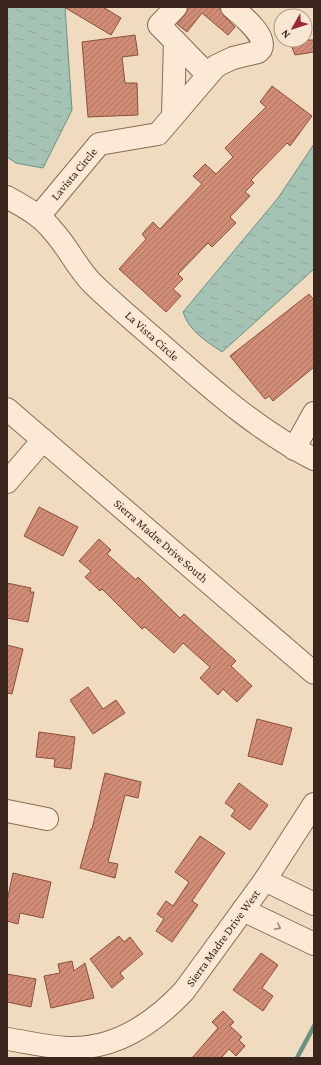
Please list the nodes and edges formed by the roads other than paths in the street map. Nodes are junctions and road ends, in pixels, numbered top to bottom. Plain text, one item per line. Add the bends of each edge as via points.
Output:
1 (176, 7) edge
2 (232, 7) edge
3 (175, 41) junction
4 (208, 75) junction
5 (173, 115) junction
6 (7, 197) edge
7 (39, 216) junction
8 (7, 409) edge
9 (314, 413) edge
10 (43, 440) junction
11 (294, 449) junction
12 (314, 459) edge
13 (7, 482) edge
14 (314, 673) edge
15 (314, 804) edge
16 (7, 811) edge
17 (47, 819) dead end
18 (264, 880) junction
19 (314, 904) edge
20 (243, 910) junction
21 (314, 944) edge
22 (7, 1039) edge

1 - 3 street via 159,25
2 - 4 street, Lavista Circle via 254,27 263,46 258,52 244,54 216,66
3 - 4 street
3 - 5 street
4 - 5 street, Lavista Circle
5 - 7 street, Lavista Circle via 158,134 99,144
6 - 7 street, La Vista Circle
7 - 11 street, La Vista Circle via 54,231 93,283 230,404
8 - 10 street, Sierra Madre Drive South
9 - 11 street
10 - 13 street
10 - 14 street, Sierra Madre Drive South
11 - 12 street, La Vista Circle
15 - 18 street, Sierra Madre Drive West
16 - 17 street
18 - 19 street
18 - 20 street, Sierra Madre Drive West
20 -> 21 street
20 - 22 street, Sierra Madre Drive West via 184,991 171,1006 148,1024 126,1036 104,1043 68,1048

